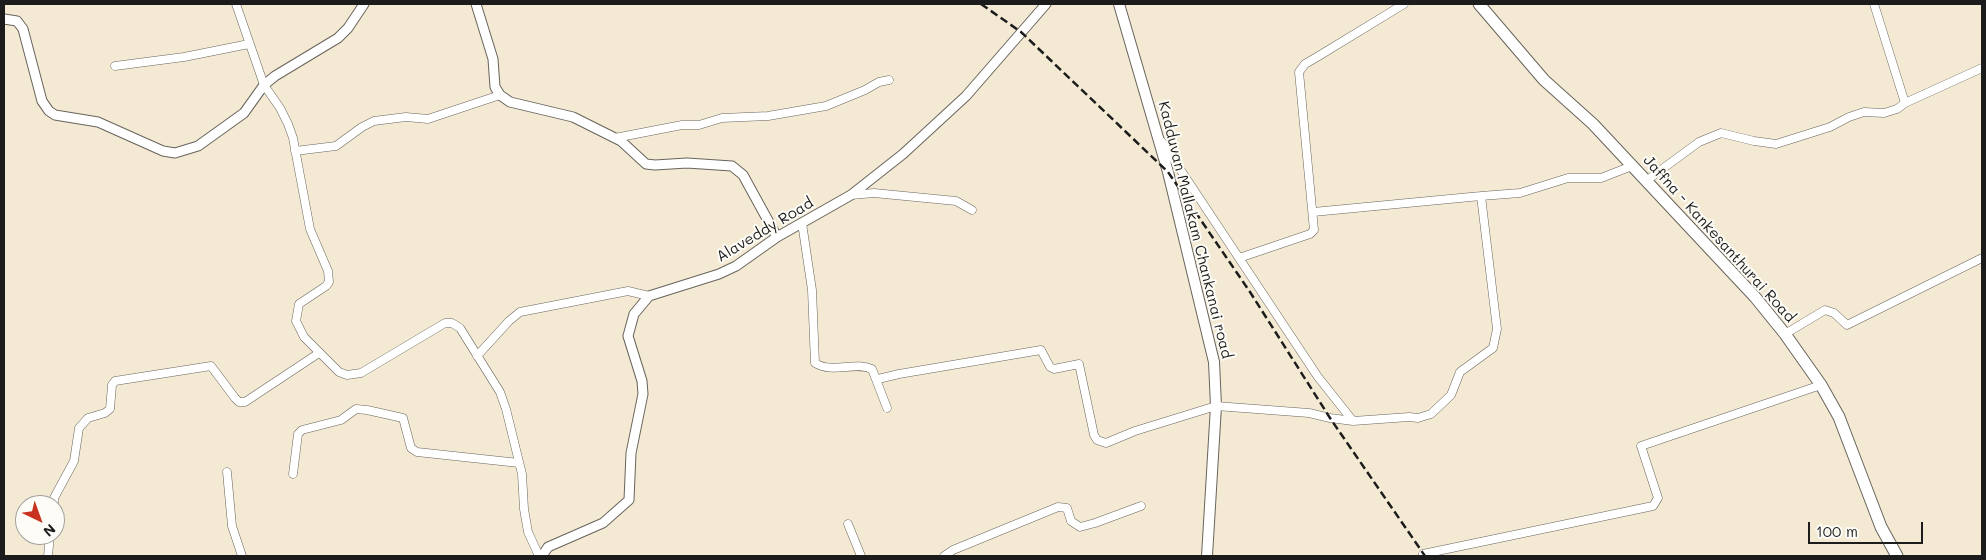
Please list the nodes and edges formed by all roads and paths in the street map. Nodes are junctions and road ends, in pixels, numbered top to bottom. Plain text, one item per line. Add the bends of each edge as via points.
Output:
1 (236, 4) edge
2 (364, 4) edge
3 (476, 4) edge
4 (1046, 4) edge
5 (1120, 4) edge
6 (1404, 4) edge
7 (1479, 4) edge
8 (1874, 4) edge
9 (4, 18) edge
10 (249, 44) junction
11 (115, 66) dead end
12 (1982, 68) edge
13 (889, 80) dead end
14 (264, 86) junction
15 (500, 96) junction
16 (1905, 103) junction
17 (1157, 133) junction
18 (615, 138) junction
19 (295, 151) junction
20 (1632, 166) junction
21 (1646, 181) junction
22 (851, 195) junction
23 (1480, 196) junction
24 (972, 210) dead end
25 (1313, 212) junction
26 (802, 223) junction
27 (777, 237) junction
28 (1239, 258) junction
29 (1982, 258) edge
30 (649, 296) junction
31 (1784, 334) junction
32 (319, 352) junction
33 (477, 356) junction
34 (878, 379) junction
35 (1821, 385) junction
36 (1216, 406) junction
37 (887, 408) dead end
38 (1353, 421) junction
39 (519, 463) junction
40 (227, 472) dead end
41 (292, 474) dead end
42 (56, 495) edge
43 (1141, 506) dead end
44 (848, 524) dead end
45 (1424, 554) dead end
46 (242, 556) edge
47 (541, 556) edge
48 (861, 556) edge
49 (944, 556) edge
50 (1207, 556) edge
51 (1897, 556) edge

1 - 10 street
2 - 14 street via 338,38
3 - 15 street
4 - 22 street, Alaveddy Road via 966,96 903,154
5 - 17 main road, Kadduvan Mallakam Chankanai road
6 - 25 street via 1305,64 1299,72
7 - 20 main road, Jaffna - Kankesanthurai Road via 1544,80 1593,124
8 - 16 street
9 - 14 street via 17,21 23,29 42,101 49,111 55,115 98,122 174,154 198,146 244,113
10 - 11 street
10 - 14 street
12 - 16 street
13 - 18 street via 826,106 768,116 722,118 699,125 682,125
14 - 19 street via 288,124
15 - 18 street via 510,102 573,117
15 - 19 street via 428,119 406,117 374,121 336,146
16 - 21 street via 1884,113 1864,112 1776,144 1721,133 1699,142
17 - 28 street
17 - 36 main road, Kadduvan Mallakam Chankanai road via 1214,362
18 - 27 street via 646,164 732,166 743,175
19 - 32 street via 310,229 330,278 326,286 299,304 296,312 296,321 304,337
20 - 21 main road, Jaffna - Kankesanthurai Road
20 - 23 street via 1602,178 1568,178 1520,193
21 - 31 main road, Jaffna - Kankesanthurai Road via 1755,298
22 - 24 street via 874,193 956,200
22 - 26 street, Alaveddy Road
23 - 25 street
23 - 38 street via 1497,329 1493,348 1460,372 1451,395 1431,414 1418,418
25 - 28 street via 1314,230 1310,234
26 - 27 street, Alaveddy Road
26 - 34 street via 812,290 816,363 828,368 866,366
27 - 30 street, Alaveddy Road via 736,266
28 - 38 street via 1318,377
29 - 31 street via 1847,325 1826,310
30 - 33 street via 628,291 520,312
30 - 47 street via 634,314 628,336 643,388 631,453 629,500 603,523 548,547
31 - 35 main road, Jaffna - Kankesanthurai Road
32 - 33 street via 339,372 347,375 361,373 445,323 452,323 460,328
32 - 42 street via 245,402 235,398 211,366 115,381 110,408 88,418 79,428 74,460
33 - 39 street via 500,392
34 - 36 street via 1041,350 1054,369 1080,364 1094,435 1106,443
34 - 37 street
35 - 45 street via 1642,446 1658,498 1653,506
35 - 51 main road, Jaffna - Kankesanthurai Road via 1839,417 1881,527
36 - 38 street via 1309,412
36 - 50 main road, Kadduvan Mallakam Chankanai road
39 - 41 street via 418,452 411,448 403,418 356,409 341,420 302,430 298,434
39 - 47 street via 528,532
40 - 46 street via 232,526
43 - 49 street via 1080,526 1071,521 1067,508 1058,507
44 - 48 street

